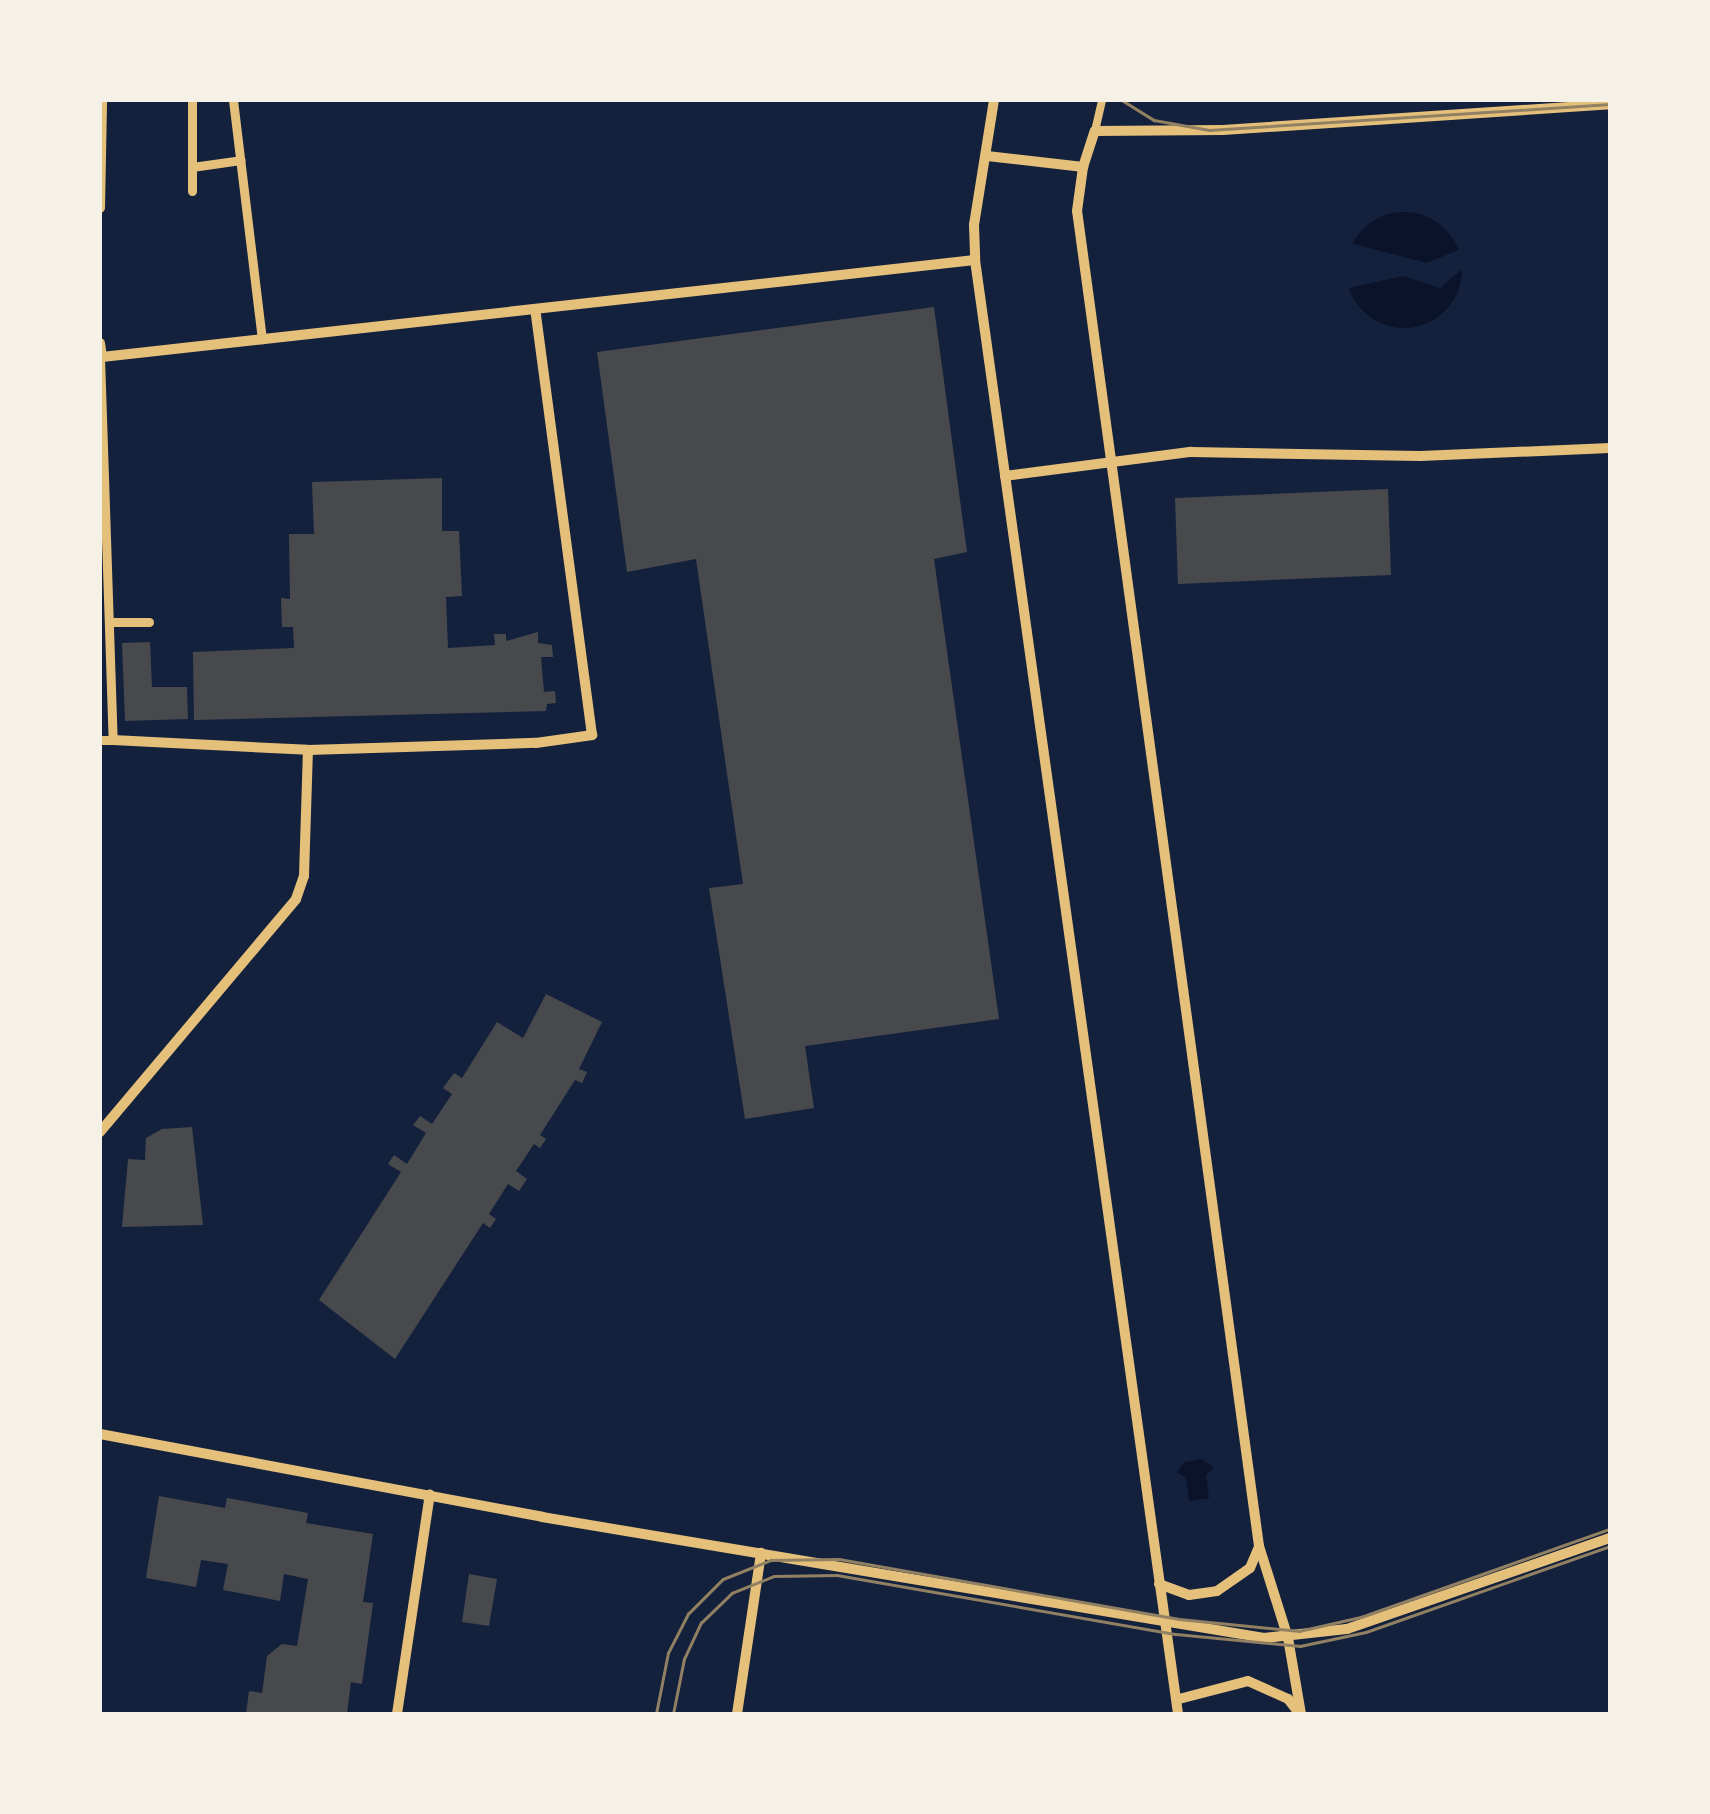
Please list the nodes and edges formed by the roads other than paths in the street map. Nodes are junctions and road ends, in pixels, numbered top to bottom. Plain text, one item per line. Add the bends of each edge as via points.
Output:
1 (102, 100) edge
2 (192, 100) edge
3 (233, 100) edge
4 (994, 100) edge
5 (1102, 100) edge
6 (1610, 104) edge
7 (1094, 132) junction
8 (986, 156) junction
9 (241, 160) junction
10 (192, 167) junction
11 (1083, 167) junction
12 (192, 191) dead end
13 (259, 197) dead end
14 (246, 199) junction
15 (100, 208) edge
16 (975, 260) junction
17 (536, 314) junction
18 (262, 339) junction
19 (100, 342) edge
20 (101, 357) edge
21 (1610, 448) edge
22 (1112, 462) junction
23 (1006, 476) junction
24 (110, 622) junction
25 (149, 622) dead end
26 (100, 740) edge
27 (113, 740) junction
28 (308, 750) junction
29 (104, 1121) edge
30 (100, 1132) edge
31 (100, 1434) edge
32 (430, 1494) junction
33 (1610, 1538) edge
34 (1259, 1546) junction
35 (761, 1553) junction
36 (1158, 1583) junction
37 (1165, 1625) junction
38 (1288, 1638) junction
39 (1179, 1698) junction
40 (398, 1714) edge
41 (738, 1714) edge
42 (1178, 1714) edge
43 (1300, 1714) edge

1 - 15 street
2 - 10 street
3 - 9 street
4 - 8 street
5 - 7 lane
6 - 7 street
7 - 11 street
8 - 11 street
8 - 16 street
9 - 10 street
9 - 14 street
10 - 12 street
11 - 22 street via 1078,211
13 - 14 street
14 - 18 street
16 - 17 street
16 - 23 street
17 - 18 street
17 - 28 street via 592,735 536,743
18 - 20 street
19 - 20 street
20 - 24 street
21 - 22 street via 1420,456 1191,452
22 - 23 street
22 - 34 street
23 - 36 street
24 - 25 street
24 - 27 street
26 - 27 street
27 - 28 street
28 - 29 street via 304,876 296,899
29 - 30 street
31 - 32 street
32 - 35 street
32 - 40 street
33 - 38 street via 1374,1620
34 - 36 street via 1250,1568 1217,1591 1189,1595
34 - 38 street
35 - 37 street
35 - 41 street
36 - 37 street
37 - 38 street
37 - 39 street
38 - 43 street
39 - 42 street
39 - 43 street via 1248,1681 1288,1699

